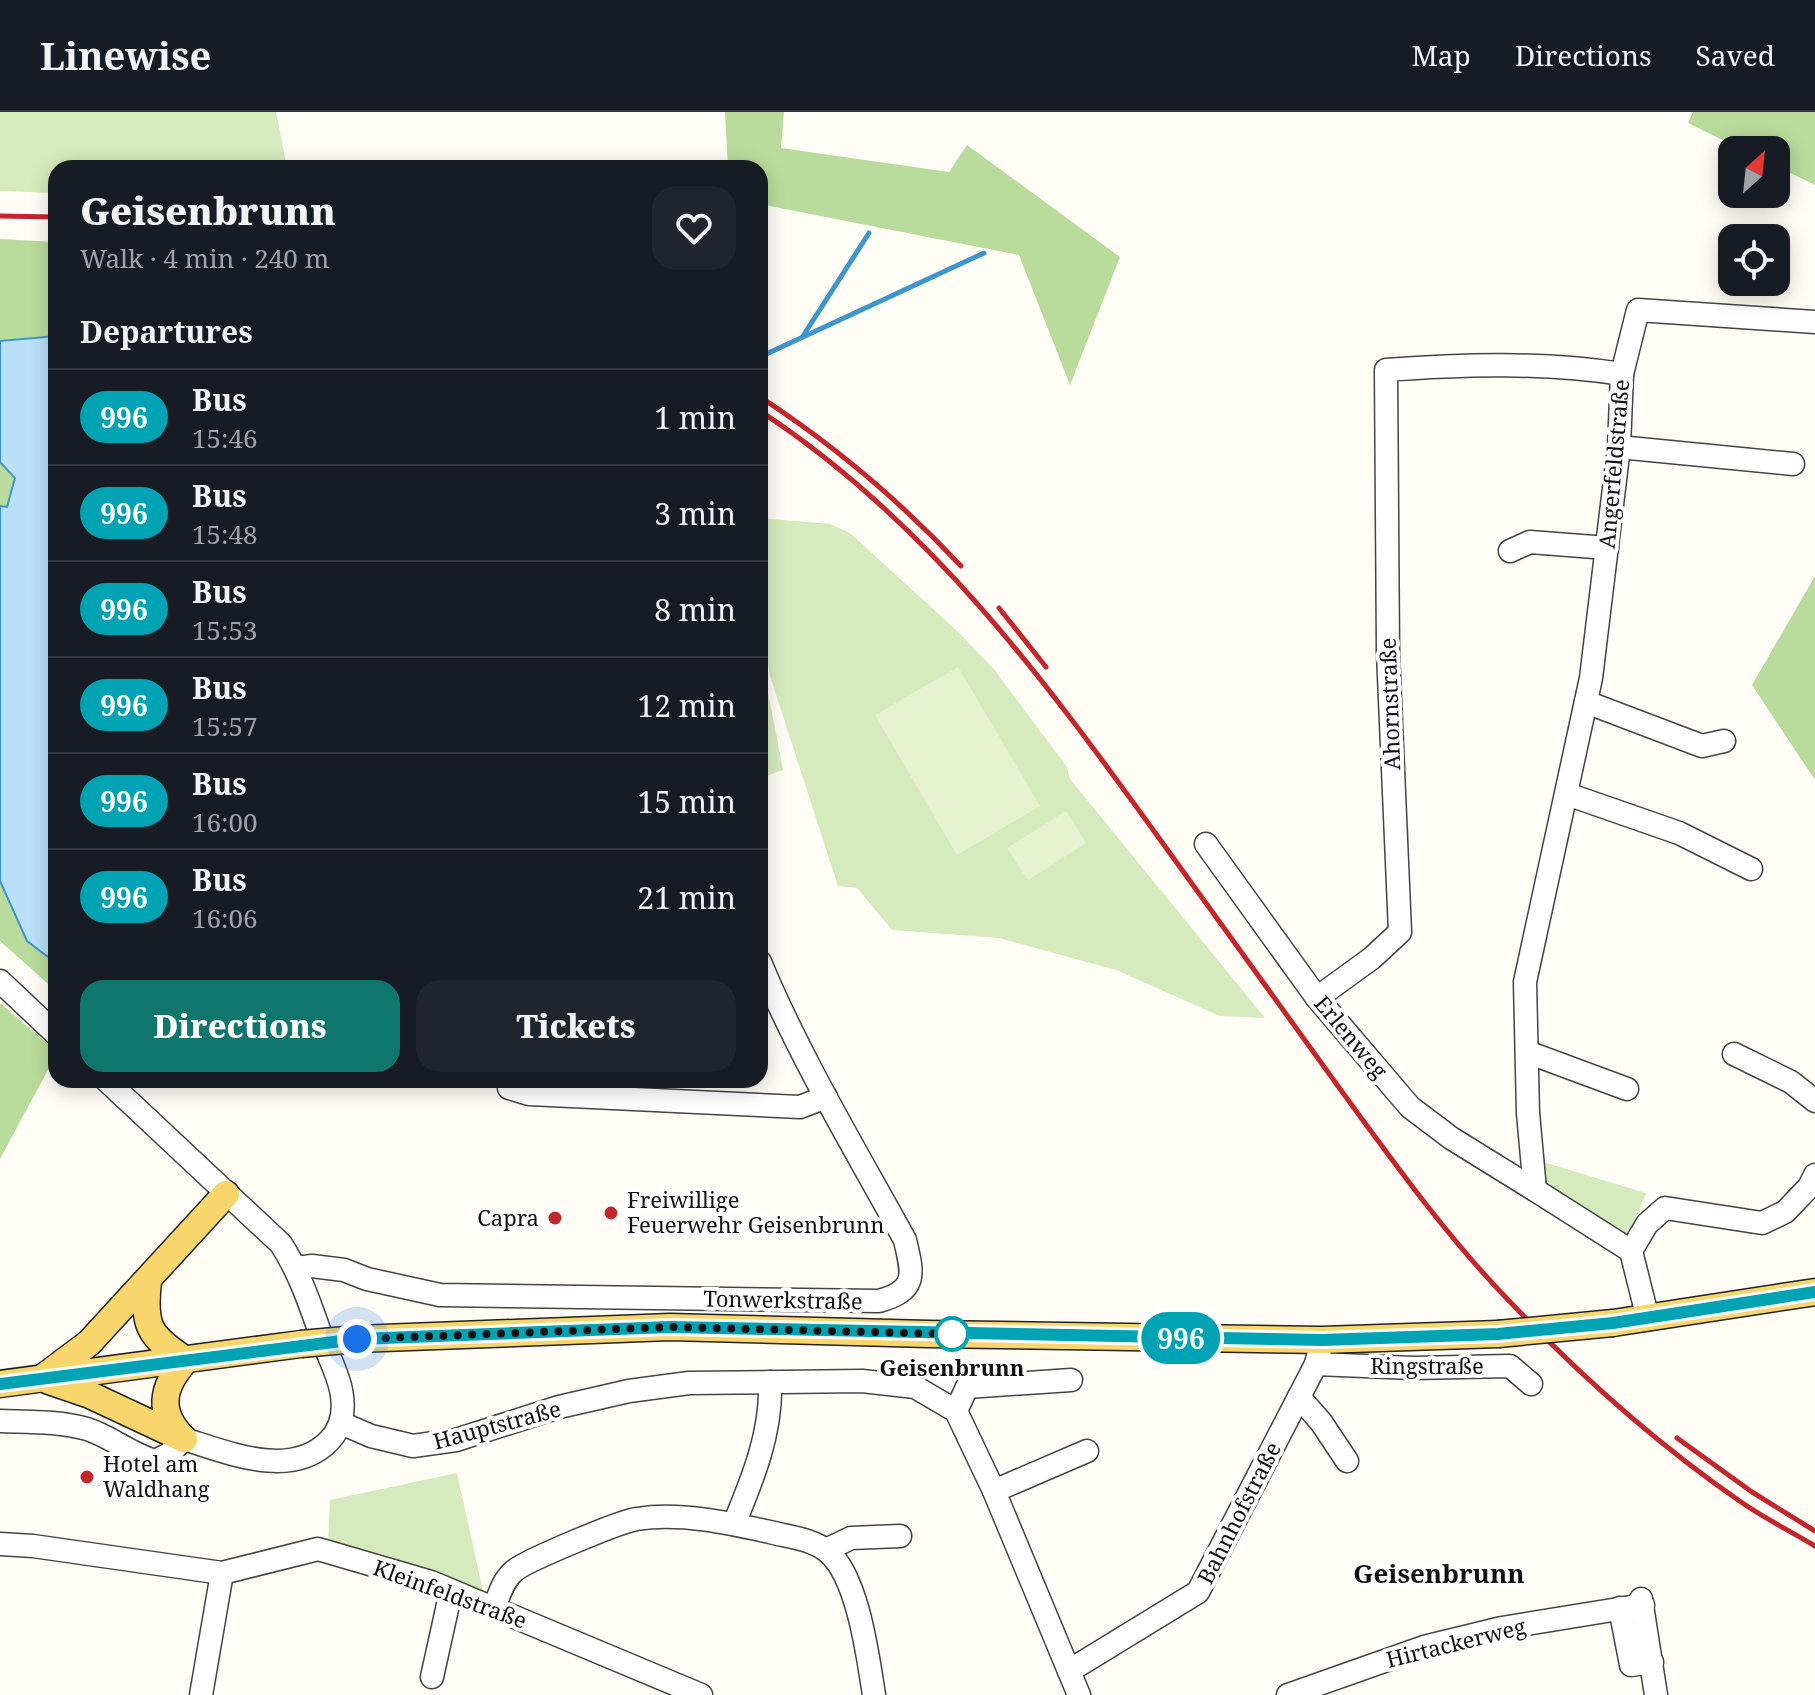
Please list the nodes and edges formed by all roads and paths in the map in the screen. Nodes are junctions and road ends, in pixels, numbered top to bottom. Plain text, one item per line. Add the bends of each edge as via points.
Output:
1 (1815, 322) edge
2 (1622, 374) junction
3 (1619, 447) junction
4 (1793, 464) dead end
5 (1607, 548) junction
6 (1510, 551) dead end
7 (1586, 702) junction
8 (1724, 741) dead end
9 (1567, 794) junction
10 (1206, 844) dead end
11 (1751, 869) dead end
12 (768, 980) edge
13 (0, 981) edge
14 (1317, 998) junction
15 (48, 1026) edge
16 (1527, 1052) junction
17 (1734, 1054) dead end
18 (114, 1088) edge
19 (519, 1088) edge
20 (1627, 1089) dead end
21 (826, 1097) junction
22 (1815, 1101) edge
23 (1815, 1175) edge
24 (1535, 1190) junction
25 (226, 1194) junction
26 (1631, 1251) junction
27 (296, 1268) junction
28 (148, 1281) junction
29 (1815, 1292) edge
30 (1648, 1319) junction
31 (1319, 1352) junction
32 (186, 1360) junction
33 (42, 1378) junction
34 (1071, 1380) dead end
35 (770, 1382) junction
36 (0, 1384) edge
37 (1531, 1384) dead end
38 (1299, 1397) junction
39 (956, 1411) junction
40 (0, 1421) edge
41 (341, 1423) junction
42 (184, 1439) junction
43 (1087, 1451) dead end
44 (1347, 1461) dead end
45 (994, 1491) junction
46 (734, 1524) junction
47 (900, 1536) dead end
48 (0, 1544) edge
49 (826, 1550) junction
50 (222, 1573) junction
51 (451, 1591) junction
52 (1620, 1608) junction
53 (494, 1609) junction
54 (1652, 1662) junction
55 (1069, 1671) junction
56 (432, 1677) dead end
57 (1293, 1694) edge
58 (201, 1695) edge
59 (701, 1695) edge
60 (874, 1695) edge
61 (1079, 1695) edge
62 (1656, 1695) edge

1 - 2 street, Angerfeldstraße via 1638,310
2 - 3 street, Angerfeldstraße
2 - 14 street, Ahornstraße via 1502,364 1386,370 1388,653 1400,932
3 - 4 street
3 - 5 street, Angerfeldstraße
5 - 6 street via 1530,542
5 - 7 street, Angerfeldstraße
7 - 8 street via 1702,746
7 - 9 street, Angerfeldstraße
9 - 11 street via 1679,833
9 - 16 street, Angerfeldstraße via 1525,982
10 - 14 street, Erlenweg
12 - 21 street, Tonwerkstraße
13 - 15 street
14 - 24 street, Erlenweg via 1410,1107
16 - 20 street
16 - 24 street, Angerfeldstraße
17 - 22 street via 1791,1082
18 - 25 street
19 - 21 street via 529,1094 800,1107
21 - 27 street, Tonwerkstraße via 905,1240 909,1282 897,1296 879,1301 440,1295 344,1270
23 - 26 street via 1785,1212 1762,1223 1665,1208 1647,1224
24 - 26 street
25 - 27 street via 281,1244
25 - 28 main road
26 - 30 street
27 - 41 street via 341,1391
28 - 32 main road via 145,1310 150,1328 156,1340
28 - 33 main road via 89,1343
29 - 30 main road
30 - 31 main road, bridge
31 - 32 main road, bridge via 670,1327 357,1339
31 - 37 street, Ringstraße via 1413,1368 1510,1366
31 - 38 street, Bahnhofstraße
32 - 33 main road
32 - 42 main road via 165,1396 172,1427
33 - 36 main road
33 - 42 main road
34 - 39 street via 967,1387
35 - 39 street, Hauptstraße via 862,1381 915,1387
35 - 41 street, Hauptstraße via 689,1383 629,1391 456,1440 413,1446
35 - 46 street via 771,1407 757,1468
38 - 44 street
38 - 55 street, Bahnhofstraße via 1198,1592
39 - 45 street
40 - 42 street via 90,1430 155,1461
41 - 42 street via 321,1450 277,1461
43 - 45 street
45 - 55 street
46 - 49 street via 809,1541
46 - 53 street via 635,1519 514,1571
47 - 49 street via 851,1538
48 - 50 street, Kleinfeldstraße
49 - 60 street via 848,1581
50 - 51 street, Kleinfeldstraße via 318,1549
50 - 58 street
51 - 53 street, Kleinfeldstraße
51 - 56 street
52 - 54 street via 1631,1665
52 - 54 street, Hirtackerweg via 1642,1602
52 - 57 street, Hirtackerweg via 1424,1647
53 - 59 street, Kleinfeldstraße
54 - 62 street, Hirtackerweg
55 - 61 street

